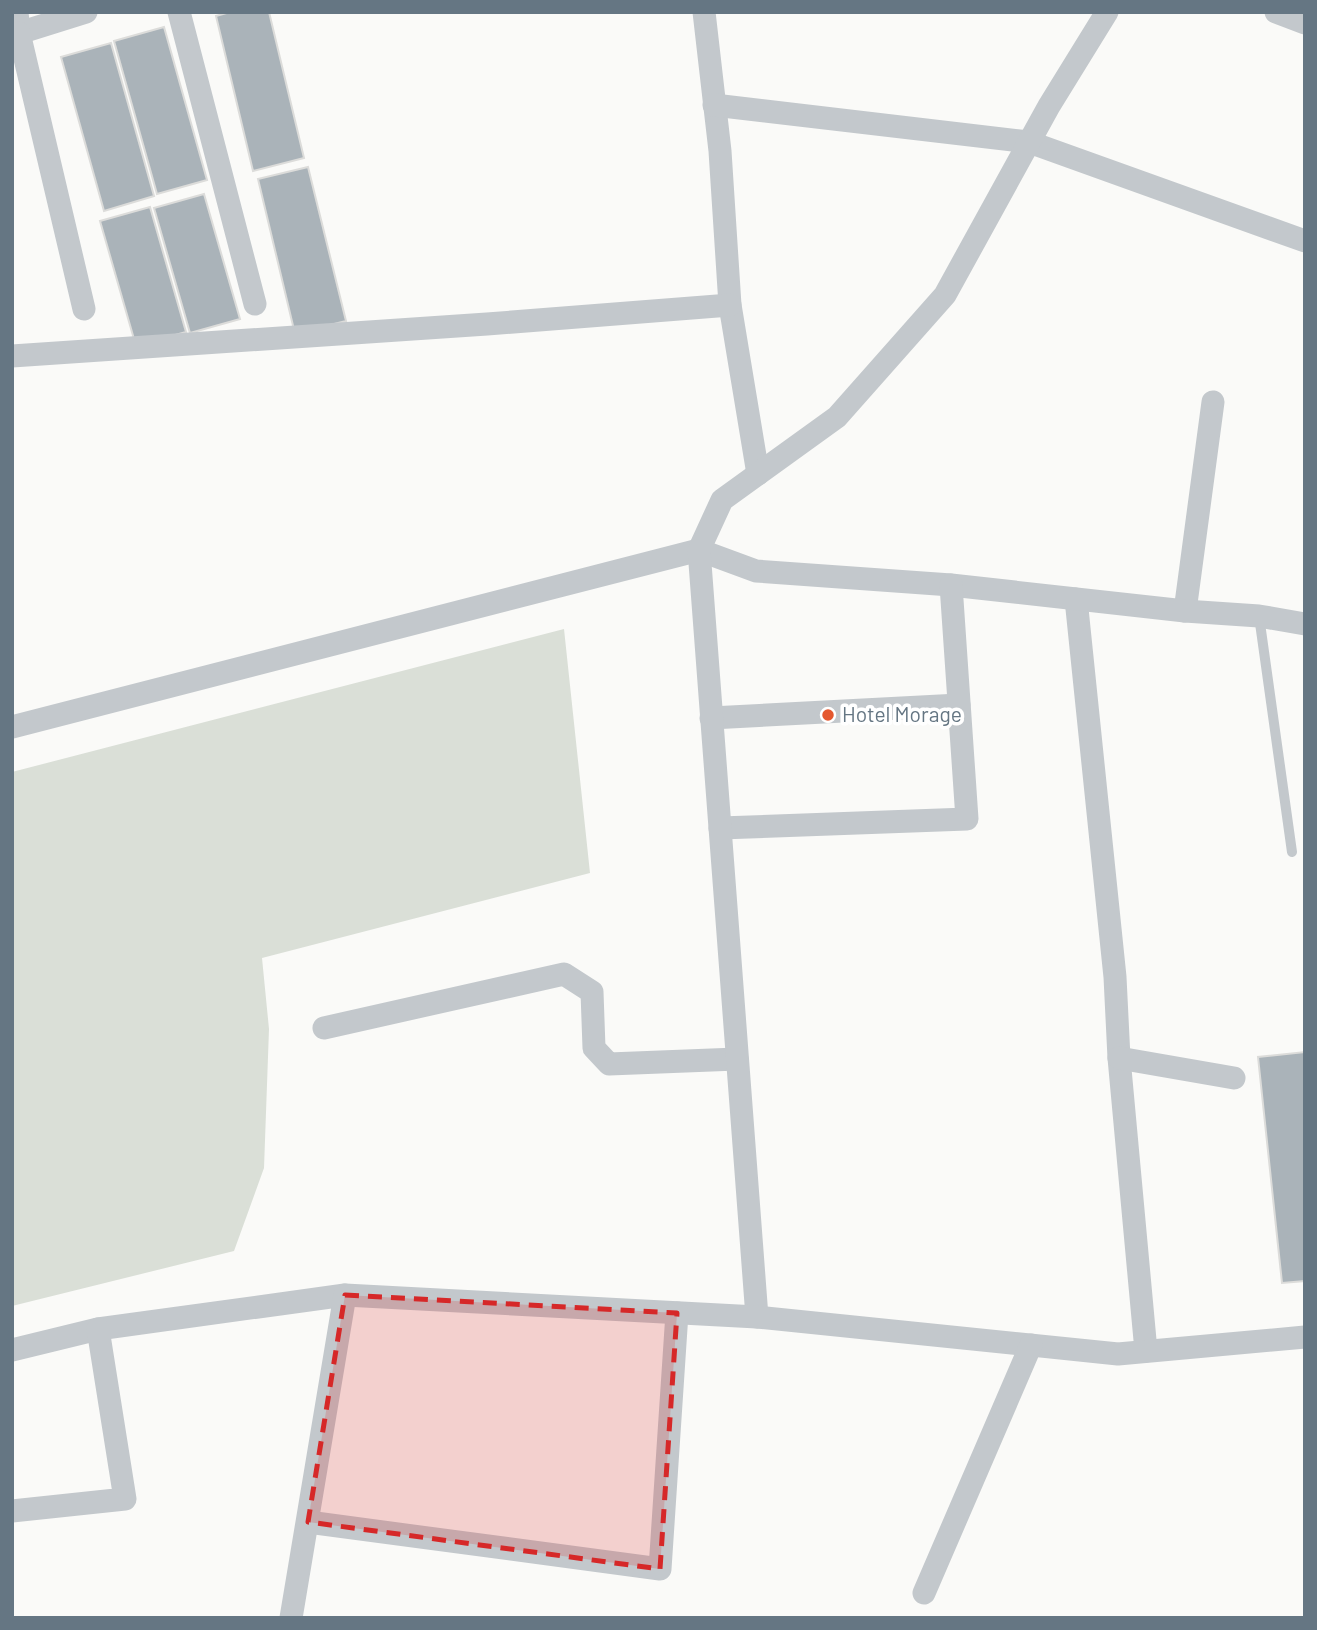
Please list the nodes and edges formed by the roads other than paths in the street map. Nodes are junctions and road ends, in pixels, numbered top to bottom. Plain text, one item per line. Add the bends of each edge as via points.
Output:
1 (86, 12) edge
2 (178, 12) edge
3 (704, 12) edge
4 (1107, 12) edge
5 (1276, 12) edge
6 (18, 23) edge
7 (1305, 23) edge
8 (715, 105) junction
9 (1029, 142) junction
10 (1305, 241) edge
11 (256, 304) dead end
12 (730, 305) junction
13 (84, 309) dead end
14 (12, 356) edge
15 (1213, 402) dead end
16 (758, 474) junction
17 (699, 550) junction
18 (951, 585) junction
19 (1076, 600) junction
20 (1185, 611) junction
21 (1259, 616) junction
22 (1305, 624) edge
23 (959, 705) junction
24 (711, 718) junction
25 (12, 727) edge
26 (720, 828) junction
27 (1292, 852) dead end
28 (324, 1028) dead end
29 (1119, 1058) junction
30 (737, 1059) junction
31 (1234, 1078) dead end
32 (345, 1295) junction
33 (677, 1313) junction
34 (757, 1317) junction
35 (98, 1329) junction
36 (1305, 1337) edge
37 (1031, 1345) junction
38 (12, 1350) edge
39 (1146, 1351) junction
40 (12, 1511) edge
41 (308, 1521) junction
42 (925, 1592) dead end
43 (291, 1618) edge

1 - 6 street
2 - 11 street
3 - 8 street
4 - 9 street
5 - 7 street
6 - 13 street
8 - 9 street
8 - 12 street
9 - 10 street
9 - 16 street via 946,295 837,417
12 - 14 street
12 - 16 street
15 - 20 street
16 - 17 street via 722,500
17 - 18 street via 756,571
17 - 24 street
17 - 25 street
18 - 19 street
18 - 23 street
19 - 20 street
19 - 29 street via 1115,977
20 - 21 street
21 - 22 street
21 - 27 lane
23 - 24 street
23 - 26 street via 967,819
24 - 26 street
26 - 30 street
28 - 30 street via 564,974 592,992 594,1048 609,1064
29 - 31 street
29 - 39 street
30 - 34 street
32 - 33 street
32 - 35 street
32 - 41 street
33 - 34 street
33 - 41 street via 660,1569
34 - 37 street
35 - 38 street
35 - 40 street via 124,1499
36 - 39 street
37 - 39 street via 1118,1354
37 - 42 street
41 - 43 street

